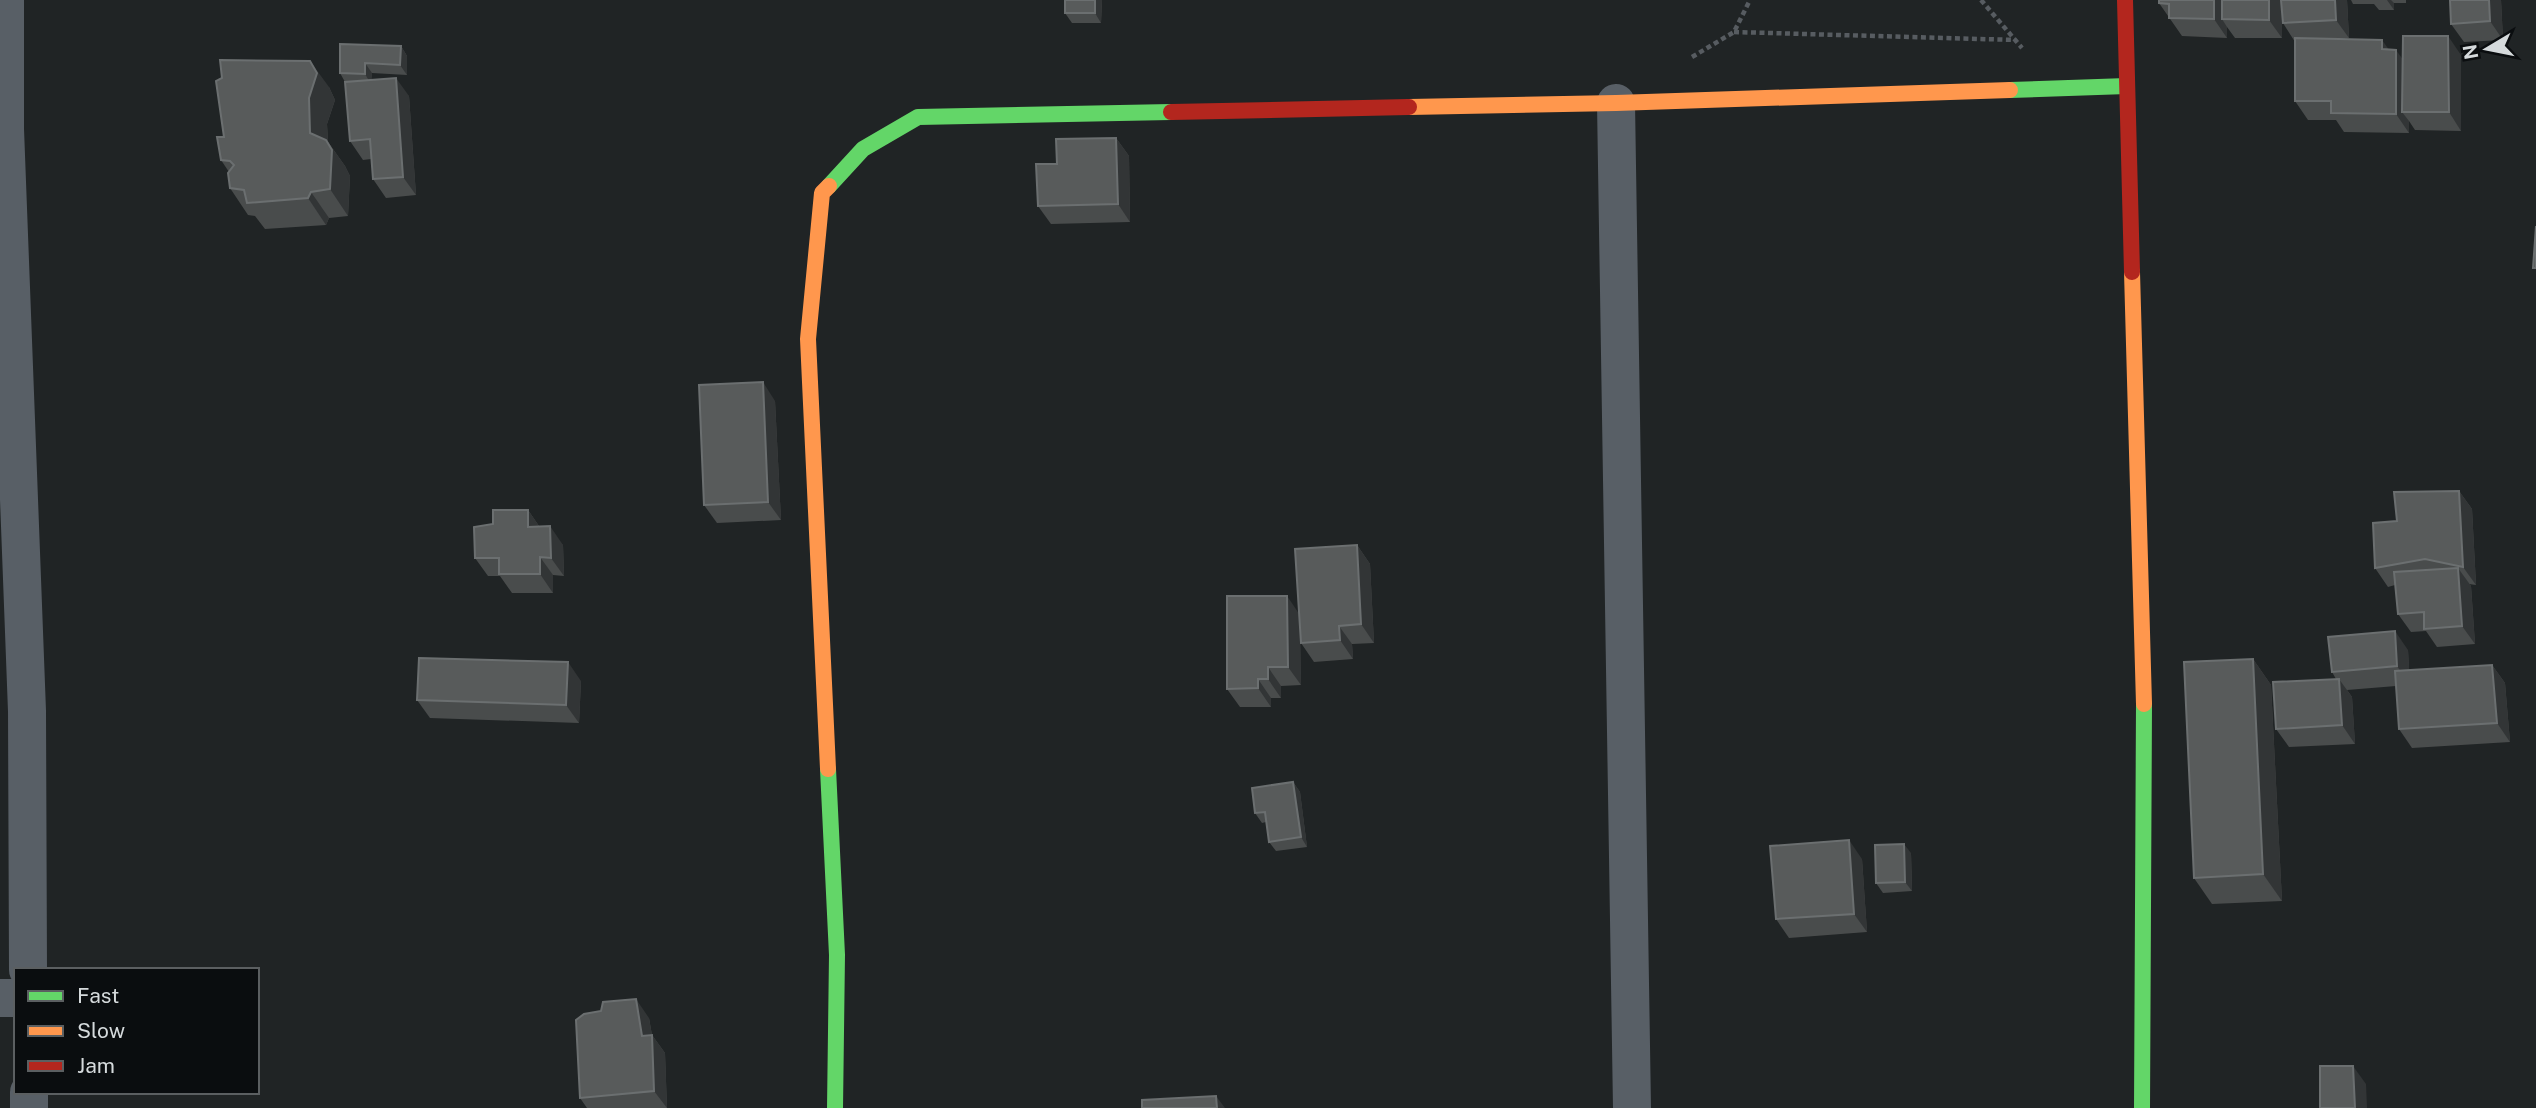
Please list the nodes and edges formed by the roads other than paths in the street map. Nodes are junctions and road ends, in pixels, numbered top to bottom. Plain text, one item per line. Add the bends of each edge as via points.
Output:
1 (5, 0) edge
2 (2125, 0) edge
3 (2127, 86) junction
4 (1616, 103) junction
5 (29, 968) edge
6 (835, 1108) edge
7 (1632, 1108) edge
8 (2143, 1108) edge

1 - 5 street via 5,129 27,711
2 - 3 street
3 - 4 street
3 - 8 street via 2145,742
4 - 6 street via 918,117 863,149 822,193 808,339 837,954
4 - 7 street

